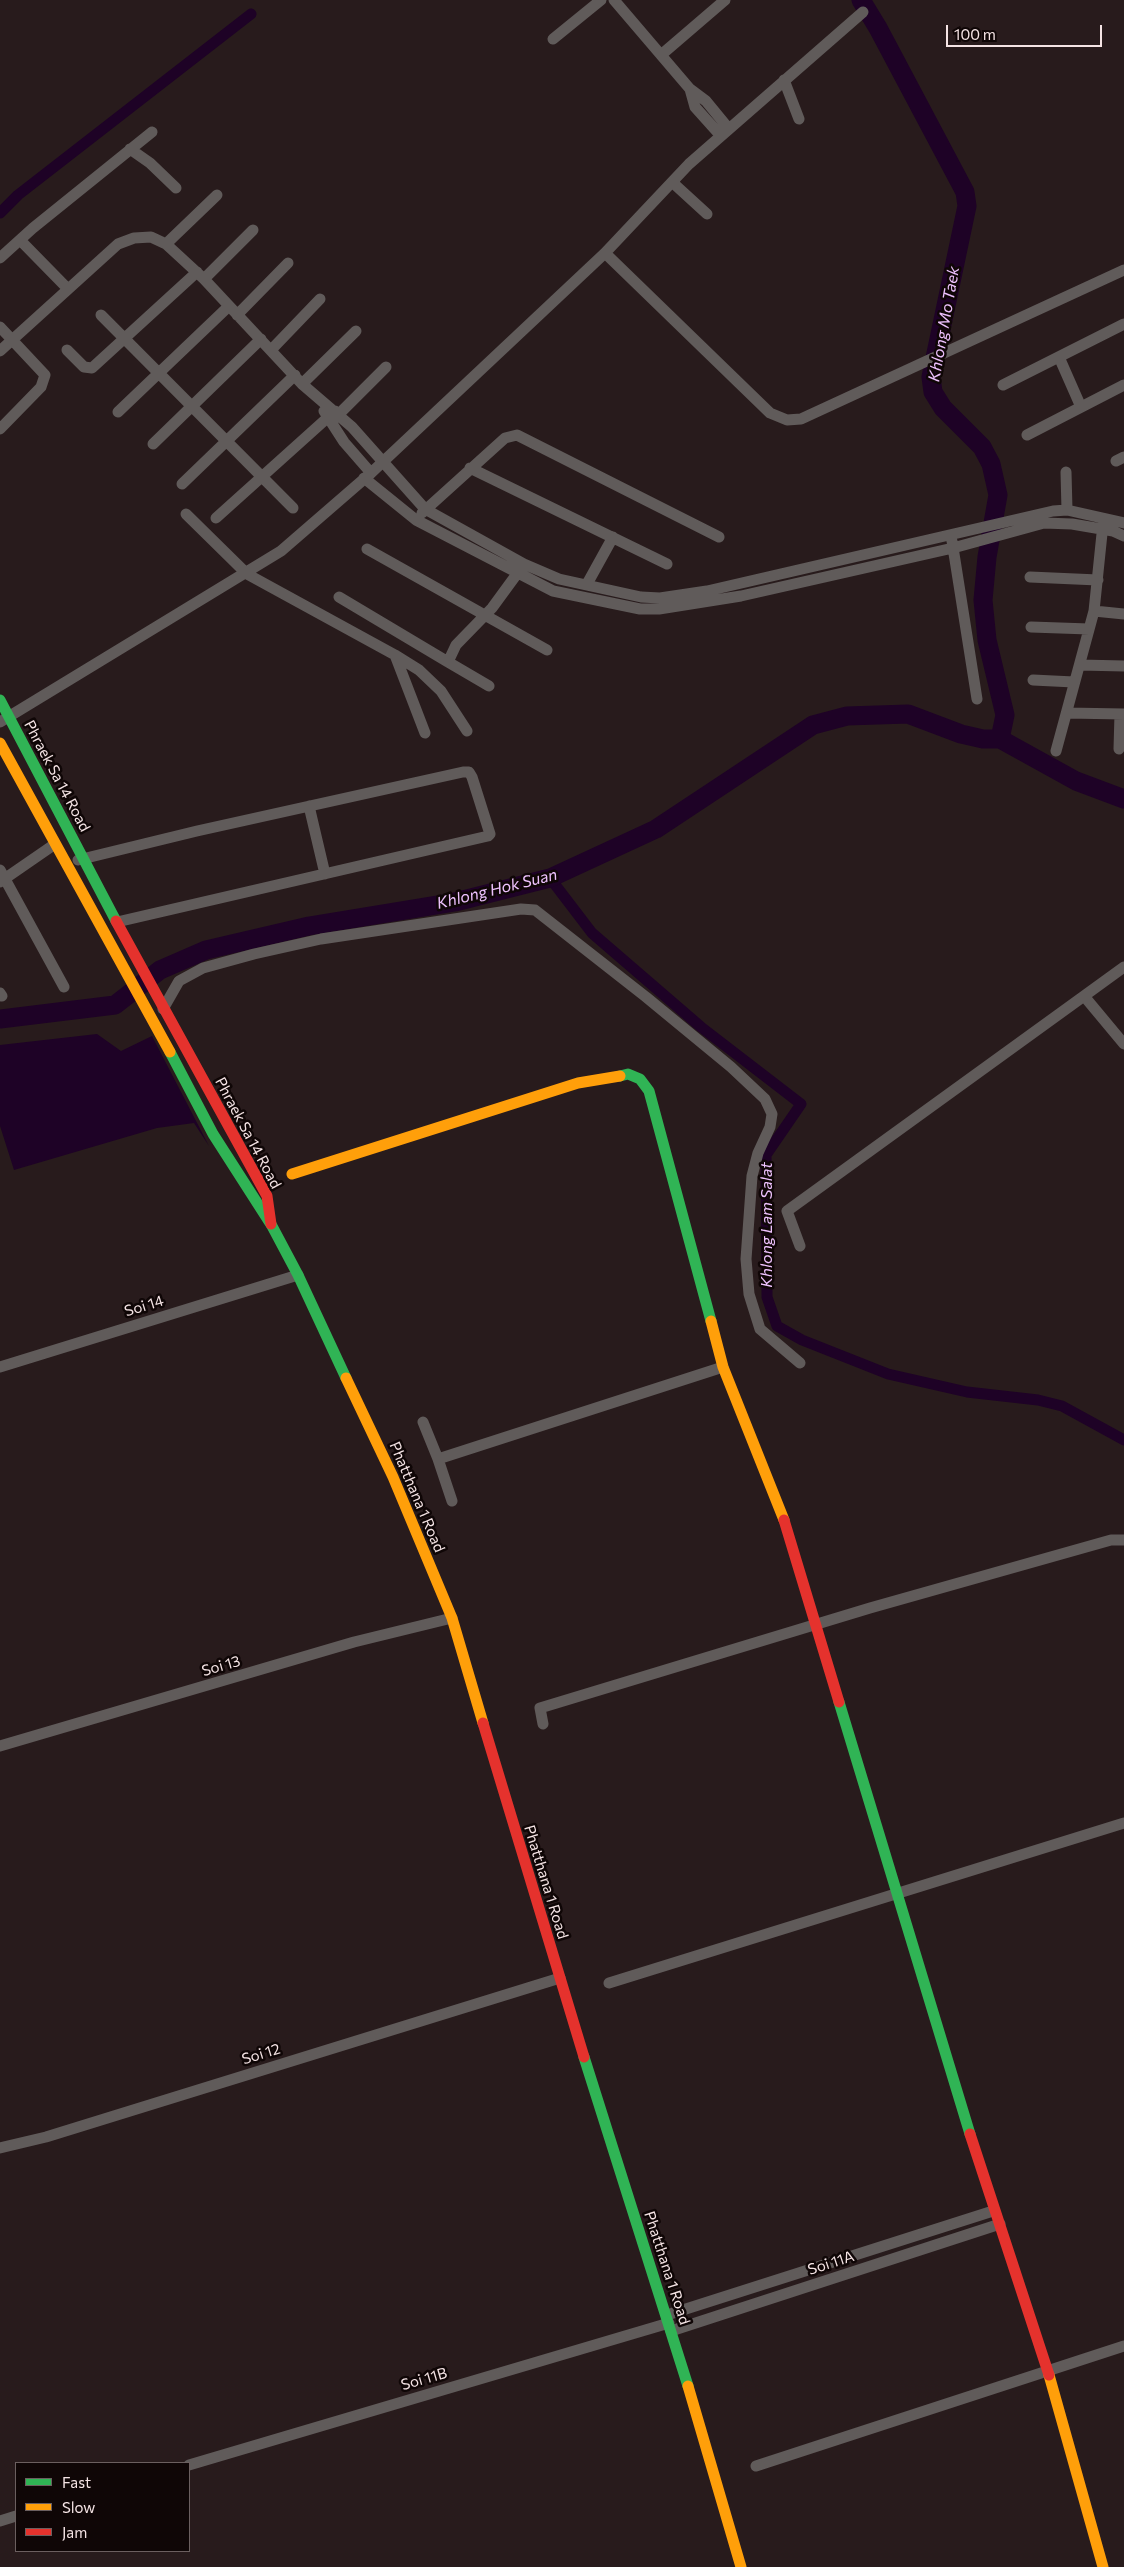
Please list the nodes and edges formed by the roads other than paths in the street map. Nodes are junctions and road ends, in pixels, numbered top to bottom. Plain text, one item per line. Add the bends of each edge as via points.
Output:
1 (601, 0) edge
2 (614, 0) edge
3 (725, 0) edge
4 (863, 12) dead end
5 (553, 39) dead end
6 (661, 55) junction
7 (784, 80) junction
8 (799, 119) dead end
9 (152, 132) dead end
10 (725, 132) junction
11 (130, 149) junction
12 (672, 182) junction
13 (176, 188) dead end
14 (217, 195) dead end
15 (707, 214) dead end
16 (253, 230) dead end
17 (20, 240) junction
18 (166, 244) junction
19 (605, 253) junction
20 (0, 258) edge
21 (288, 263) dead end
22 (1124, 270) edge
23 (201, 275) junction
24 (68, 289) junction
25 (320, 299) dead end
26 (229, 306) junction
27 (101, 315) dead end
28 (237, 315) junction
29 (1124, 324) edge
30 (0, 327) edge
31 (356, 331) dead end
32 (125, 338) junction
33 (262, 338) junction
34 (12, 340) junction
35 (272, 349) junction
36 (67, 350) dead end
37 (0, 351) edge
38 (1059, 357) junction
39 (386, 367) dead end
40 (159, 373) junction
41 (298, 379) junction
42 (1003, 385) dead end
43 (1124, 386) edge
44 (191, 406) junction
45 (1081, 407) junction
46 (118, 412) dead end
47 (333, 417) junction
48 (0, 428) edge
49 (1026, 435) dead end
50 (226, 442) junction
51 (153, 444) dead end
52 (382, 463) junction
53 (470, 468) junction
54 (1066, 472) dead end
55 (367, 476) junction
56 (261, 477) junction
57 (182, 484) dead end
58 (293, 508) dead end
59 (425, 509) junction
60 (1067, 510) junction
61 (186, 514) dead end
62 (1103, 517) junction
63 (216, 518) dead end
64 (416, 520) junction
65 (1122, 520) edge
66 (1103, 530) junction
67 (951, 535) junction
68 (1124, 536) edge
69 (613, 537) junction
70 (719, 537) dead end
71 (953, 548) junction
72 (366, 549) dead end
73 (667, 564) dead end
74 (816, 566) junction
75 (521, 568) junction
76 (247, 574) junction
77 (1030, 577) dead end
78 (820, 578) junction
79 (1098, 580) junction
80 (587, 584) junction
81 (339, 597) dead end
82 (707, 597) junction
83 (1094, 611) junction
84 (1124, 614) edge
85 (485, 616) junction
86 (1031, 627) dead end
87 (1089, 629) junction
88 (547, 650) dead end
89 (395, 655) junction
90 (448, 662) junction
91 (1080, 664) junction
92 (1124, 666) edge
93 (1033, 680) dead end
94 (1074, 682) junction
95 (489, 686) dead end
96 (977, 699) dead end
97 (0, 700) edge
98 (1067, 713) junction
99 (1122, 714) edge
100 (4, 719) edge
101 (467, 732) dead end
102 (425, 733) dead end
103 (0, 743) edge
104 (1119, 749) dead end
105 (1056, 751) dead end
106 (310, 806) junction
107 (55, 844) junction
108 (83, 858) junction
109 (66, 865) junction
110 (325, 874) junction
111 (2, 878) edge
112 (116, 922) junction
113 (1124, 967) edge
114 (64, 987) dead end
115 (1084, 996) junction
116 (161, 1005) junction
117 (1124, 1044) edge
118 (292, 1174) dead end
119 (272, 1226) junction
120 (800, 1246) dead end
121 (298, 1275) junction
122 (800, 1363) dead end
123 (0, 1367) edge
124 (723, 1367) junction
125 (423, 1422) dead end
126 (438, 1459) junction
127 (452, 1501) dead end
128 (1124, 1540) edge
129 (452, 1618) junction
130 (815, 1625) junction
131 (536, 1697) dead end
132 (540, 1708) junction
133 (543, 1724) dead end
134 (0, 1746) edge
135 (1124, 1823) edge
136 (895, 1893) junction
137 (560, 1978) junction
138 (609, 1983) dead end
139 (0, 2148) edge
140 (993, 2211) junction
141 (1000, 2224) junction
142 (907, 2239) junction
143 (911, 2253) junction
144 (840, 2260) junction
145 (844, 2275) junction
146 (669, 2323) junction
147 (1124, 2346) edge
148 (1047, 2370) junction
149 (190, 2465) edge
150 (756, 2466) dead end
151 (15, 2516) edge
152 (0, 2521) edge
153 (741, 2567) edge
154 (1103, 2567) edge

1 - 5 street
2 - 6 street
3 - 6 street
4 - 7 street
6 - 10 street via 690,89 695,106
7 - 8 street
7 - 10 street
9 - 11 street
10 - 12 street
11 - 13 street
11 - 17 street
12 - 15 street
12 - 19 street
14 - 18 street
16 - 23 street
17 - 20 street
17 - 24 street
18 - 23 street
18 - 24 street via 151,237 134,238 118,244
19 - 22 street via 770,413 787,420 802,419
19 - 52 street
21 - 28 street
23 - 26 street
23 - 32 street
24 - 34 street
25 - 35 street
26 - 28 street
26 - 40 street
27 - 32 street
28 - 33 street
29 - 38 street
30 - 34 street
31 - 41 street
32 - 36 street via 92,368 84,367
32 - 40 street
33 - 35 street
33 - 44 street
34 - 37 street
34 - 48 street via 42,369 45,381
35 - 41 street
38 - 42 street
38 - 45 street
39 - 47 street
40 - 44 street
40 - 46 street
41 - 47 street
41 - 50 street
43 - 45 street
44 - 50 street
44 - 51 street
45 - 49 street
47 - 52 street
47 - 55 street
47 - 56 street
50 - 56 street
50 - 57 street
52 - 55 street
52 - 59 street
53 - 59 street
53 - 69 street
53 - 70 street via 505,438 517,435
54 - 60 street
55 - 64 street
55 - 76 street via 287,546
56 - 58 street
56 - 63 street
59 - 64 street
59 - 75 street
60 - 62 street
60 - 67 street
61 - 76 street
62 - 65 street
62 - 66 street
64 - 75 street
66 - 68 street
66 - 71 street via 1058,522
66 - 79 street
67 - 71 street
67 - 74 street
69 - 73 street
69 - 80 street
71 - 78 street
71 - 96 street
72 - 85 street
74 - 78 street
74 - 82 street
75 - 80 street
75 - 82 street via 566,595 640,609 659,609
75 - 85 street
76 - 89 street
76 - 100 street
77 - 79 street
78 - 82 street
79 - 83 street
80 - 82 street via 641,597
81 - 90 street
83 - 84 street
83 - 87 street
85 - 88 street
85 - 90 street via 464,635
86 - 87 street
87 - 91 street
89 - 101 street via 419,670 441,691
89 - 102 street
90 - 95 street
91 - 92 street
91 - 94 street
93 - 94 street
94 - 98 street
97 - 100 main road, Phraek Sa 14 Road
98 - 99 street
98 - 105 street
99 - 104 street
100 - 108 main road, Phraek Sa 14 Road
103 - 107 main road, Phraek Sa 14 Road
106 - 108 street
106 - 110 street
106 - 110 street via 469,772 490,834
107 - 109 main road, Phraek Sa 14 Road
107 - 111 street
108 - 109 street
108 - 112 main road, Phraek Sa 14 Road
109 - 119 main road, Phraek Sa 14 Road via 213,1134
110 - 112 street
111 - 114 street
112 - 116 main road, Phraek Sa 14 Road
113 - 115 street
115 - 117 street
115 - 120 street via 787,1211
116 - 119 main road, Phraek Sa 14 Road via 267,1196
116 - 122 street via 179,981 203,968 254,954 339,937 521,909 536,910 731,1067 765,1099 772,1114 752,1176 746,1259 748,1294 760,1329
118 - 124 main road via 574,1084 628,1074 640,1079 649,1091
119 - 121 main road, Phatthana 1 Road
121 - 123 street, Soi 14
121 - 129 main road, Phatthana 1 Road via 393,1477
124 - 126 street
124 - 130 main road via 780,1508
125 - 126 street
126 - 127 street
128 - 130 street via 1103,1542
129 - 134 street, Soi 13 via 354,1642
129 - 137 main road, Phatthana 1 Road
130 - 132 street
130 - 136 main road
131 - 132 street
132 - 133 street
135 - 136 street
136 - 138 street
136 - 140 main road
137 - 139 street, Soi 12 via 46,2137
137 - 146 main road, Phatthana 1 Road
140 - 141 main road
140 - 142 street
141 - 143 street, Soi 11A
141 - 148 main road
142 - 143 street
142 - 144 street
143 - 145 street, Soi 11A
144 - 145 street
144 - 146 street
145 - 146 street, Soi 11A
146 - 149 street, Soi 11B
146 - 153 main road, Phatthana 1 Road
147 - 148 street
148 - 150 street
148 - 154 main road
151 - 152 street

